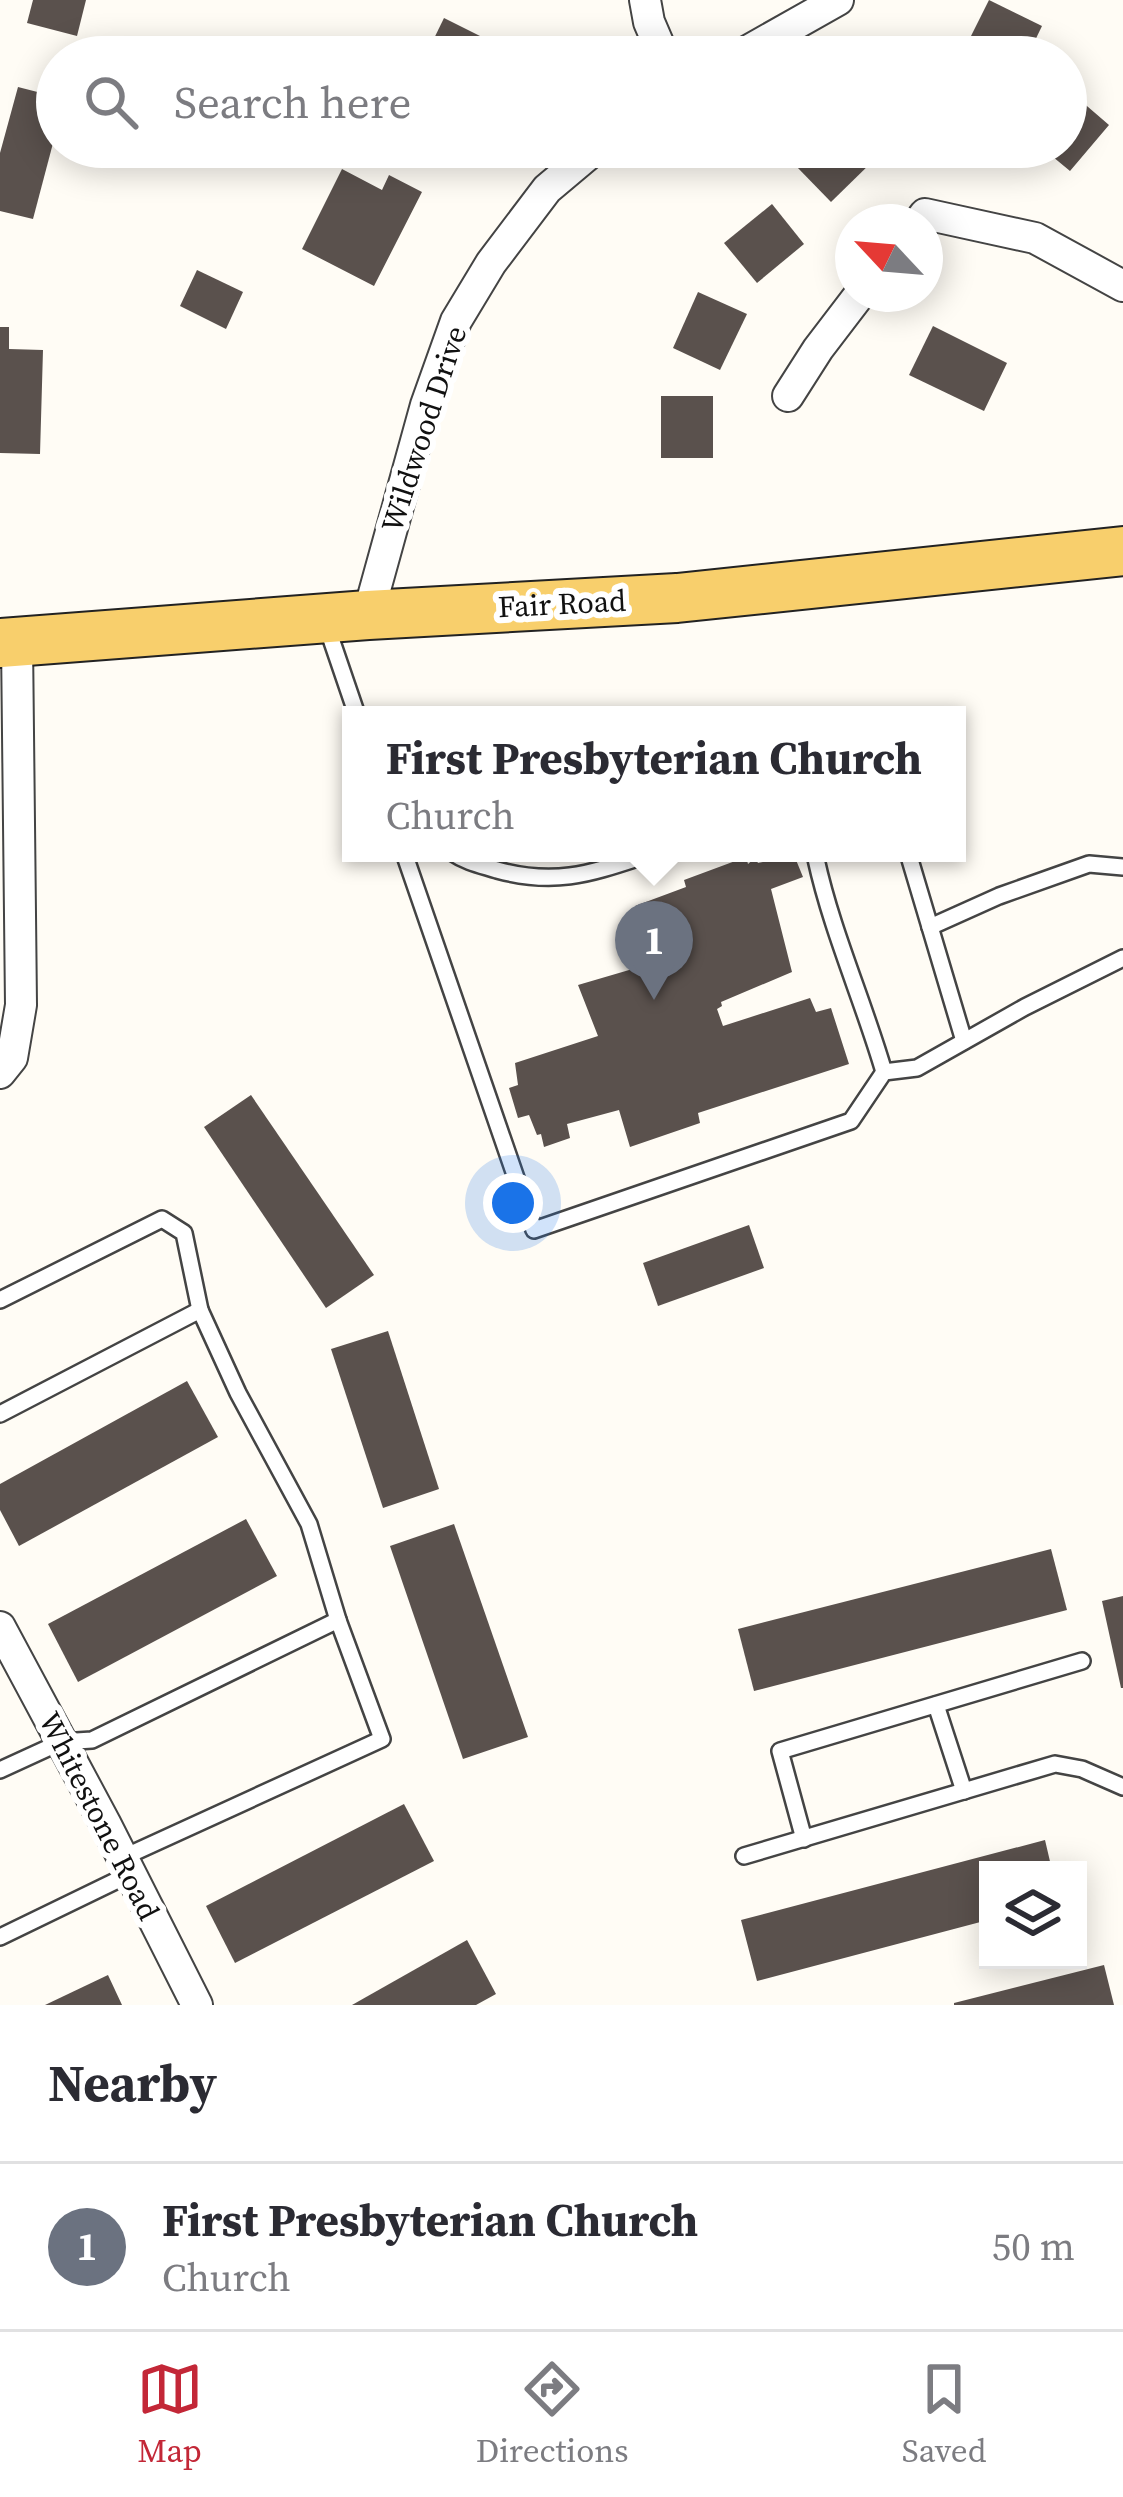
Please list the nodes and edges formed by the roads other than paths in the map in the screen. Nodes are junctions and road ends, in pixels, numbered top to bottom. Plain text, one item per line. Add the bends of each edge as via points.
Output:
1 (645, 0) edge
2 (838, 0) edge
3 (655, 36) edge
4 (774, 36) edge
5 (572, 168) edge
6 (943, 218) edge
7 (1123, 286) edge
8 (846, 312) edge
9 (788, 396) dead end
10 (1123, 551) edge
11 (346, 617) junction
12 (8, 643) edge
13 (356, 706) edge
14 (407, 862) edge
15 (468, 862) edge
16 (625, 862) edge
17 (816, 862) edge
18 (911, 862) edge
19 (1123, 867) edge
20 (930, 927) junction
21 (1123, 958) edge
22 (964, 1042) junction
23 (884, 1072) junction
24 (0, 1073) edge
25 (0, 1300) edge
26 (200, 1310) junction
27 (0, 1414) edge
28 (338, 1620) junction
29 (0, 1627) edge
30 (1082, 1661) dead end
31 (936, 1705) junction
32 (62, 1742) junction
33 (0, 1770) edge
34 (1123, 1786) edge
35 (964, 1791) junction
36 (804, 1838) junction
37 (744, 1856) dead end
38 (126, 1866) junction
39 (0, 1937) edge
40 (196, 2005) edge

1 - 3 street
2 - 4 street
5 - 11 street, Wildwood Drive via 491,263 457,321
6 - 7 street via 1035,238
8 - 9 street
10 - 11 main road, Fair Road via 677,598
11 - 12 main road, Fair Road
11 - 13 lane
12 - 24 street via 21,1005 12,1058
14 - 23 lane via 534,1230 850,1121
15 - 16 lane via 526,878 577,878
17 - 23 lane
18 - 20 lane
19 - 20 lane via 1089,864
20 - 22 lane
21 - 22 lane
22 - 23 lane via 917,1068
25 - 26 lane via 162,1219 184,1233
26 - 27 lane
26 - 28 lane via 309,1524
28 - 32 lane via 92,1740
28 - 38 lane via 382,1739
29 - 32 street, Whitestone Road
30 - 31 lane
31 - 35 lane
31 - 36 lane via 780,1751
32 - 33 lane
32 - 38 street, Whitestone Road
34 - 35 lane via 1055,1764
35 - 36 lane
36 - 37 lane
38 - 39 lane
38 - 40 street, Whitestone Road

